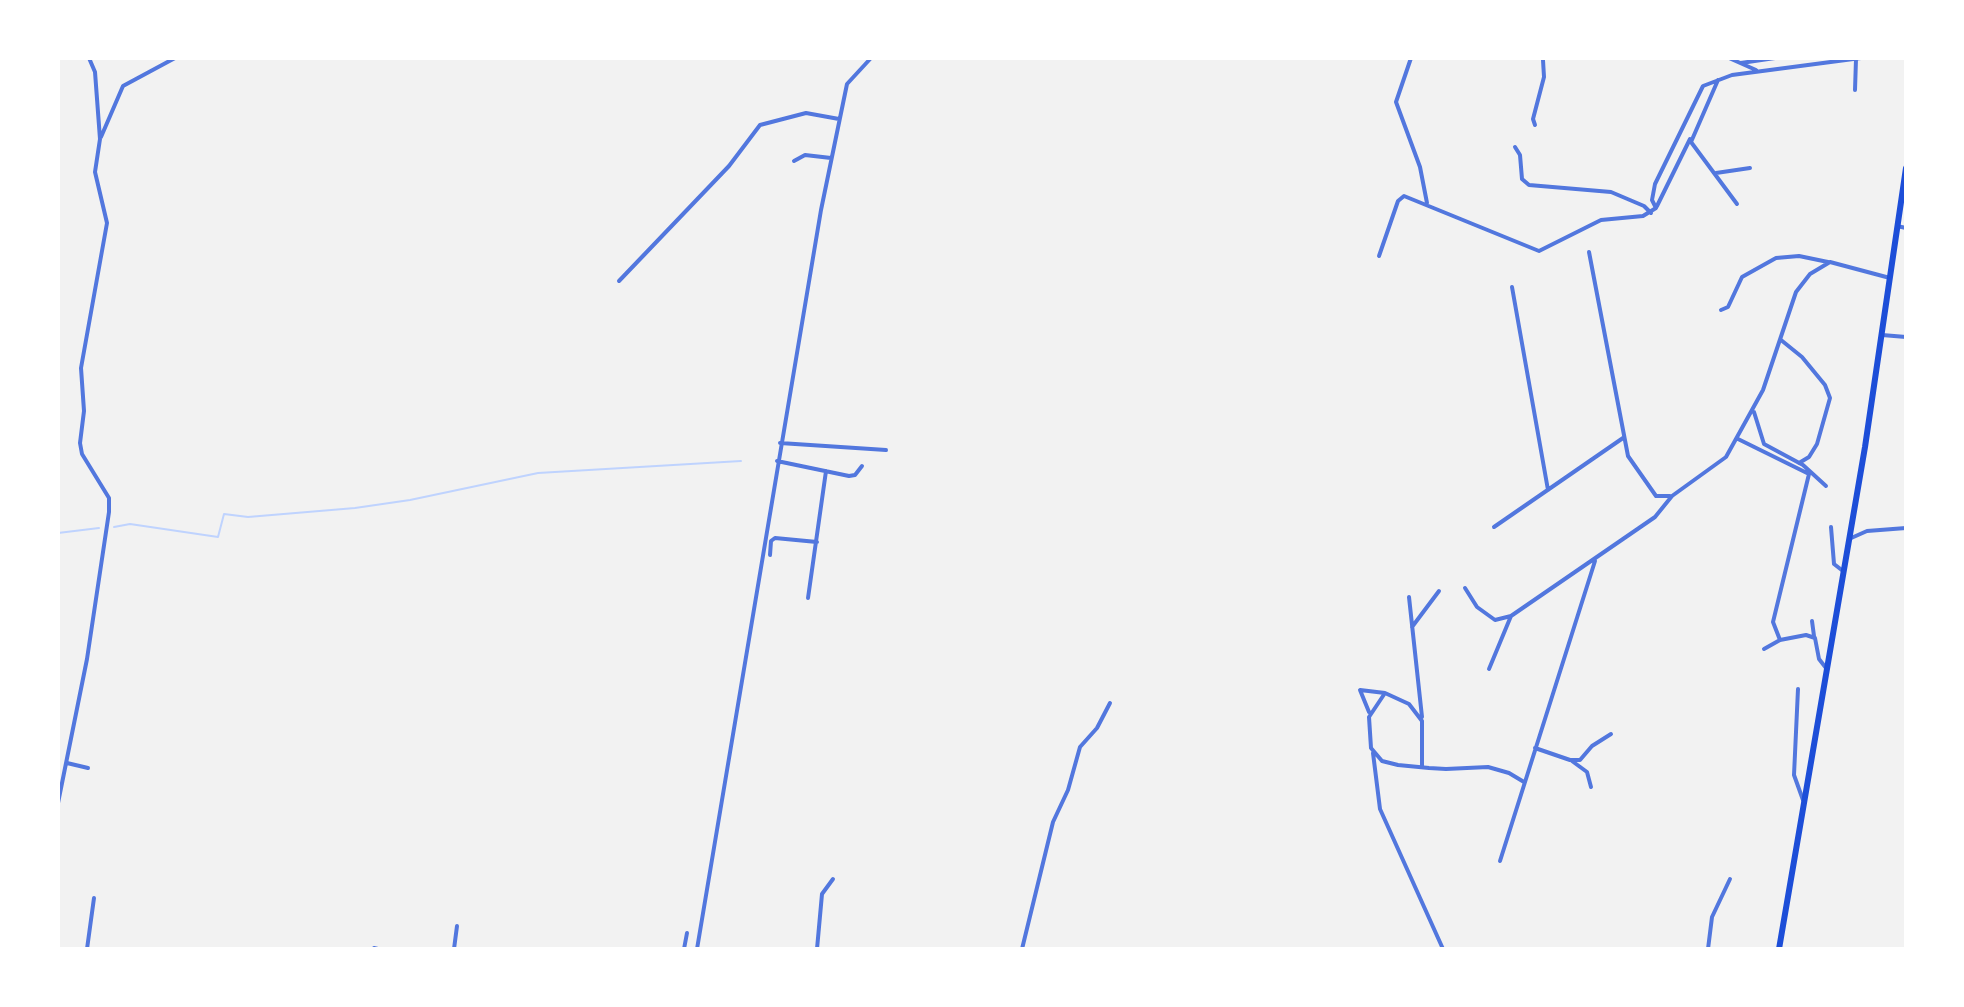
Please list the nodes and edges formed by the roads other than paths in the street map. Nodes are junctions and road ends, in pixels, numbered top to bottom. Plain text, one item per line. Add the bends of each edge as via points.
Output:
1 (89, 58) edge
2 (175, 58) edge
3 (871, 58) edge
4 (1411, 58) edge
5 (1729, 58) edge
6 (1775, 58) edge
7 (1858, 58) edge
8 (1542, 60) edge
9 (1741, 63) junction
10 (1756, 71) junction
11 (1719, 80) junction
12 (1855, 90) dead end
13 (839, 119) junction
14 (1535, 125) dead end
15 (1691, 137) junction
16 (100, 139) junction
17 (1515, 147) dead end
18 (831, 158) junction
19 (794, 161) dead end
20 (1750, 168) dead end
21 (1906, 168) edge
22 (1716, 173) junction
23 (1427, 204) junction
24 (1737, 204) dead end
25 (1656, 208) junction
26 (1651, 213) junction
27 (1897, 226) junction
28 (1906, 228) edge
29 (1589, 252) dead end
30 (1379, 256) dead end
31 (1830, 262) junction
32 (1890, 278) junction
33 (619, 281) dead end
34 (1512, 287) dead end
35 (1721, 310) dead end
36 (1882, 335) junction
37 (1906, 337) edge
38 (1781, 340) junction
39 (1753, 409) junction
40 (1623, 438) junction
41 (1738, 439) junction
42 (780, 443) junction
43 (886, 450) dead end
44 (777, 461) junction
45 (1799, 463) junction
46 (862, 466) dead end
47 (826, 471) junction
48 (1809, 474) junction
49 (1826, 486) dead end
50 (1548, 490) junction
51 (1672, 496) junction
52 (1494, 527) dead end
53 (1831, 527) dead end
54 (1906, 528) edge
55 (1849, 539) junction
56 (771, 541) junction
57 (817, 542) junction
58 (764, 544) junction
59 (770, 555) dead end
60 (1596, 559) junction
61 (1843, 571) junction
62 (1465, 588) dead end
63 (1439, 591) dead end
64 (1409, 597) dead end
65 (808, 598) dead end
66 (1511, 616) junction
67 (1495, 620) junction
68 (1812, 621) dead end
69 (1412, 628) junction
70 (1507, 629) junction
71 (1815, 638) junction
72 (1780, 640) junction
73 (1764, 649) dead end
74 (1826, 668) junction
75 (1489, 669) dead end
76 (1798, 689) dead end
77 (1385, 693) junction
78 (1110, 703) dead end
79 (1369, 715) junction
80 (1422, 721) junction
81 (1611, 734) dead end
82 (1535, 748) junction
83 (1373, 751) junction
84 (1570, 760) junction
85 (1580, 760) junction
86 (67, 763) junction
87 (1422, 767) junction
88 (88, 768) dead end
89 (1587, 772) junction
90 (1524, 782) junction
91 (1591, 787) dead end
92 (1804, 801) junction
93 (58, 803) edge
94 (1500, 861) dead end
95 (833, 879) dead end
96 (1730, 879) dead end
97 (94, 898) dead end
98 (457, 926) dead end
99 (687, 933) dead end
100 (87, 949) edge
101 (454, 949) edge
102 (684, 949) edge
103 (697, 949) edge
104 (817, 949) edge
105 (1022, 949) edge
106 (1443, 949) edge
107 (1708, 949) edge
108 (1779, 949) edge

1 - 16 street via 95,72
2 - 16 street via 123,86
3 - 13 street via 847,84
4 - 23 street via 1396,102 1420,167
5 - 9 street
6 - 9 street
7 - 10 street
7 - 12 street
8 - 14 street
9 - 10 street
10 - 11 street
11 - 15 street
11 - 25 street via 1703,86 1662,170 1652,200
13 - 18 street
13 - 33 street via 798,114 760,125 729,166
15 - 22 street via 1694,149
15 - 25 street
16 - 86 street via 95,172 107,223 81,368 80,443 109,498 109,512
17 - 26 street via 1522,179 1529,185 1611,192
18 - 19 street via 800,155
18 - 42 street
20 - 22 street
21 - 27 main road
22 - 24 street
23 - 26 street via 1539,251 1601,220
23 - 30 street via 1401,197
25 - 26 street
27 - 28 street
27 - 32 main road
29 - 40 street
31 - 32 street
31 - 35 street via 1776,258 1742,277 1728,307
31 - 38 street via 1800,285
32 - 36 main road
34 - 50 street
36 - 37 street
36 - 55 main road
38 - 39 street
38 - 45 street via 1802,357 1830,398 1813,452
39 - 41 street
39 - 45 street via 1764,444
40 - 50 street
40 - 51 street via 1628,456 1656,496
41 - 48 street
41 - 51 street via 1726,457
42 - 43 street
42 - 44 street
44 - 47 street
44 - 58 street
45 - 48 street
46 - 47 street via 855,475
47 - 57 street
48 - 49 street
48 - 72 street via 1774,611
50 - 52 street
51 - 60 street via 1658,514
53 - 61 street via 1834,564
54 - 55 street via 1867,531
55 - 61 main road
56 - 57 street via 789,537
56 - 58 street
56 - 59 street
57 - 65 street
58 - 103 street
60 - 66 street
60 - 82 street
61 - 74 main road
62 - 67 street via 1477,607
63 - 69 street
64 - 69 street
66 - 67 street
66 - 70 street
67 - 70 street
68 - 71 street
69 - 80 street
70 - 75 street
71 - 72 street
71 - 74 street
72 - 73 street
74 - 92 main road
76 - 92 street via 1794,775
77 - 79 street
77 - 79 street via 1360,690
77 - 80 street via 1409,704
78 - 105 street via 1080,747 1053,822
79 - 83 street
80 - 87 street
81 - 85 street
82 - 84 street
82 - 90 street
83 - 87 street via 1389,764
83 - 106 street via 1380,809
84 - 85 street
84 - 89 street
85 - 89 street
86 - 88 street
86 - 93 street
87 - 90 street via 1488,767
89 - 91 street
90 - 94 street
92 - 108 main road
95 - 104 street via 822,894
96 - 107 street via 1712,917
97 - 100 street
98 - 101 street
99 - 102 street

